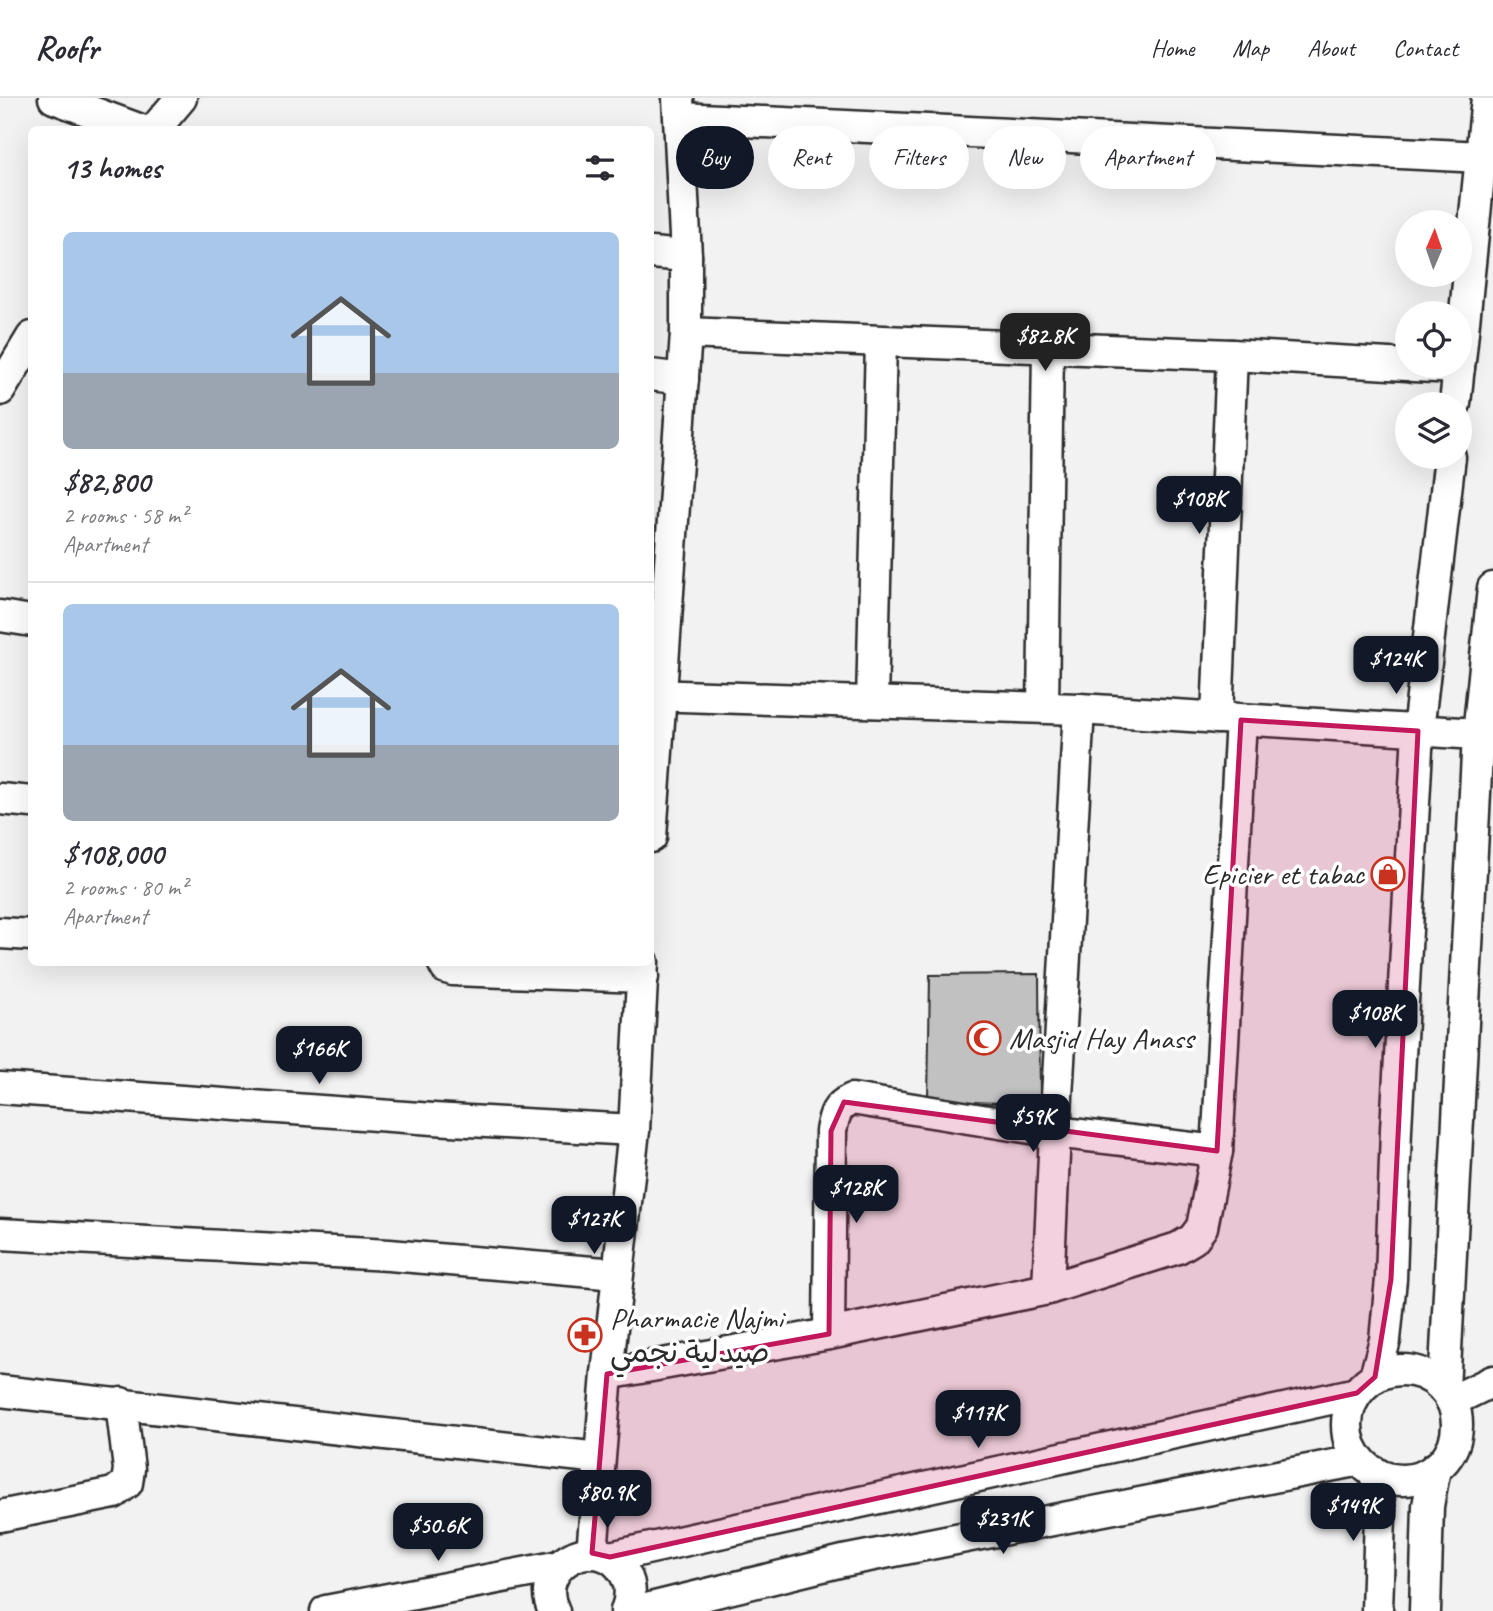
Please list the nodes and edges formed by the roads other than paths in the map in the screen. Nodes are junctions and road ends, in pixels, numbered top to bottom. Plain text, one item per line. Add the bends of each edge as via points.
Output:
1 (54, 98) edge
2 (181, 98) edge
3 (1487, 98) edge
4 (679, 108) edge
5 (130, 126) edge
6 (158, 126) edge
7 (1482, 157) junction
8 (654, 253) edge
9 (687, 256) junction
10 (1466, 301) edge
11 (686, 333) junction
12 (881, 342) junction
13 (28, 344) edge
14 (1048, 348) junction
15 (1232, 355) junction
16 (1395, 364) edge
17 (654, 375) edge
18 (682, 379) junction
19 (0, 390) edge
20 (1449, 469) edge
21 (660, 566) edge
22 (1493, 589) edge
23 (0, 616) edge
24 (28, 620) edge
25 (655, 695) edge
26 (872, 702) junction
27 (1043, 707) junction
28 (1079, 709) junction
29 (1229, 719) junction
30 (654, 730) edge
31 (1418, 731) junction
32 (1485, 735) edge
33 (0, 799) edge
34 (28, 802) edge
35 (0, 933) edge
36 (28, 935) edge
37 (445, 966) edge
38 (643, 970) edge
39 (0, 1088) edge
40 (634, 1130) junction
41 (1055, 1132) junction
42 (1217, 1151) junction
43 (0, 1234) edge
44 (617, 1274) junction
45 (1048, 1289) junction
46 (829, 1334) junction
47 (607, 1374) junction
48 (1493, 1381) edge
49 (1366, 1385) junction
50 (0, 1391) edge
51 (1448, 1395) junction
52 (121, 1403) junction
53 (598, 1458) junction
54 (1368, 1466) junction
55 (1435, 1468) junction
56 (0, 1516) edge
57 (601, 1555) junction
58 (560, 1566) junction
59 (326, 1611) edge
60 (554, 1611) edge
61 (626, 1611) edge
62 (638, 1611) edge
63 (1377, 1611) edge
64 (1425, 1611) edge

1 - 5 street
2 - 6 street
3 - 7 street
4 - 7 street
4 - 9 street
7 - 10 street
8 - 9 street
9 - 11 street
11 - 12 street
11 - 18 street
12 - 14 street
12 - 26 street
13 - 19 street
14 - 15 street
14 - 27 street
15 - 16 street
15 - 29 street
17 - 18 street
18 - 21 street
20 - 31 street
21 - 25 street
22 - 32 street
23 - 24 street
25 - 26 street
25 - 30 street
26 - 27 street
27 - 28 street
28 - 29 street
28 - 41 street
29 - 31 street
29 - 42 street
31 - 32 street
31 - 49 street via 1391,1279 1385,1340
32 - 51 street
33 - 34 street
35 - 36 street
37 - 38 street via 453,970
38 - 40 street
39 - 40 street
40 - 44 street
41 - 42 street
41 - 45 street
41 - 46 street via 852,1099 837,1108 831,1131
42 - 45 street via 1202,1227 1193,1239 1178,1248
43 - 44 street via 389,1255
44 - 47 street
45 - 46 street
46 - 47 street
47 - 53 street
48 - 51 street
49 - 51 street via 1393,1371 1412,1371 1429,1377
49 - 54 street via 1347,1420 1353,1448
49 - 57 street
50 - 52 street
51 - 55 street via 1457,1430 1446,1458
52 - 53 street
52 - 56 street via 127,1483 114,1493
53 - 57 street
54 - 55 street via 1391,1478 1406,1479
54 - 62 street via 843,1561
54 - 63 street via 1380,1514
55 - 64 street via 1427,1506
57 - 58 street via 580,1554
57 - 61 street via 628,1579 631,1591
58 - 59 street
58 - 60 street via 549,1591

